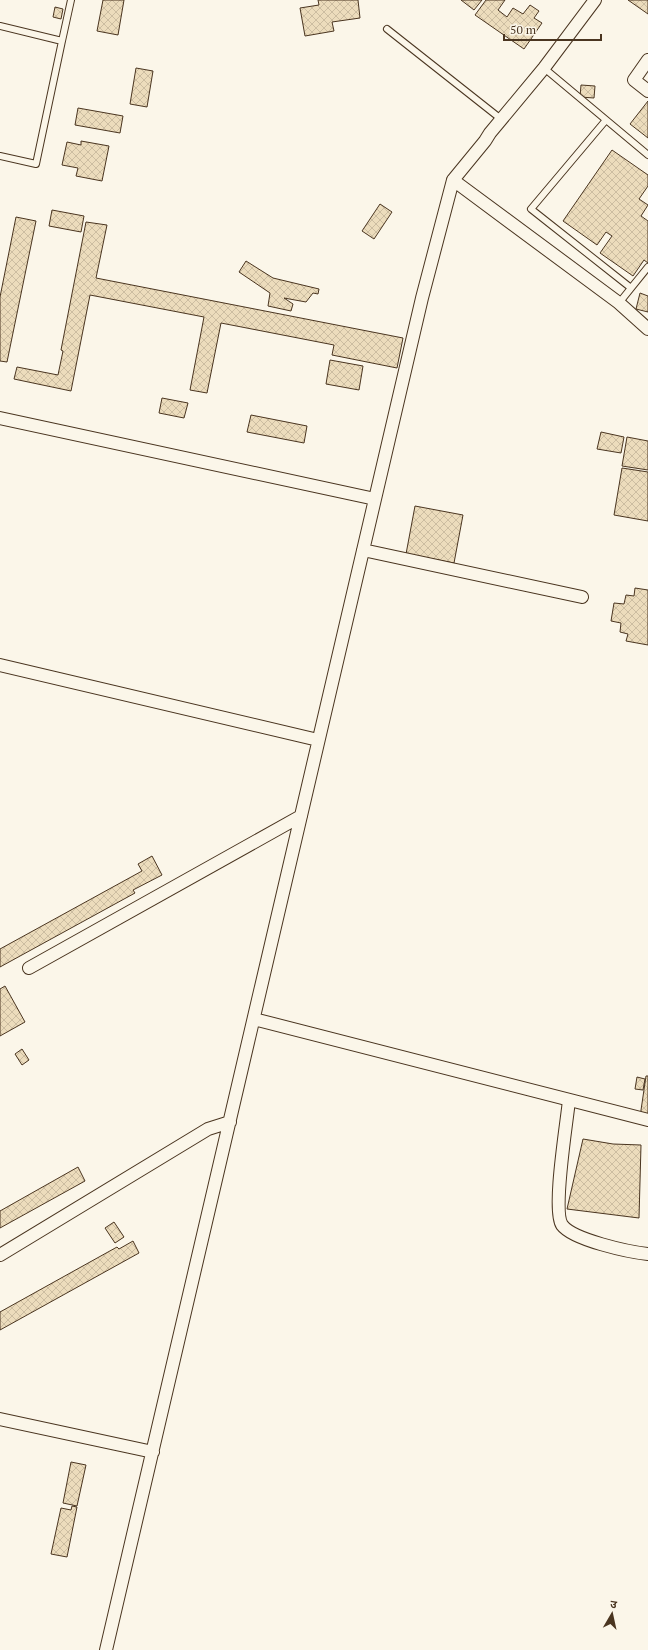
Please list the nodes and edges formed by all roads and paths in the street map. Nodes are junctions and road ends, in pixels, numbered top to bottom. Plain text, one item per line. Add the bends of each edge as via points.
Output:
1 (71, 0) edge
2 (595, 0) edge
3 (0, 26) edge
4 (387, 29) dead end
5 (62, 41) junction
6 (648, 60) edge
7 (544, 68) junction
8 (648, 91) edge
9 (502, 119) junction
10 (606, 120) junction
11 (648, 155) edge
12 (0, 156) edge
13 (453, 180) junction
14 (648, 267) edge
15 (631, 288) junction
16 (619, 303) junction
17 (648, 329) edge
18 (0, 418) edge
19 (375, 499) junction
20 (363, 550) junction
21 (582, 597) dead end
22 (0, 665) edge
23 (318, 740) junction
24 (301, 816) junction
25 (29, 968) dead end
26 (254, 1019) junction
27 (570, 1100) junction
28 (648, 1120) edge
29 (230, 1122) junction
30 (648, 1254) edge
31 (0, 1255) edge
32 (0, 1419) edge
33 (153, 1452) junction
34 (106, 1650) edge

1 - 5 lane
2 - 7 street
3 - 5 lane
4 - 9 lane
5 - 12 lane via 36,164
6 - 8 street via 634,80
7 - 9 street
7 - 10 lane
9 - 13 street
10 - 11 lane
10 - 15 lane via 531,209
13 - 16 street
13 - 19 street via 422,298
14 - 15 lane
15 - 16 lane
16 - 17 street
18 - 19 street
19 - 20 street
20 - 21 street
20 - 23 street
22 - 23 street
23 - 24 street
24 - 25 street
24 - 26 street
26 - 27 street
26 - 29 street
27 - 28 street
27 - 30 street via 558,1214 562,1225 581,1238
29 - 31 street via 208,1129
29 - 33 street
32 - 33 street
33 - 34 street

